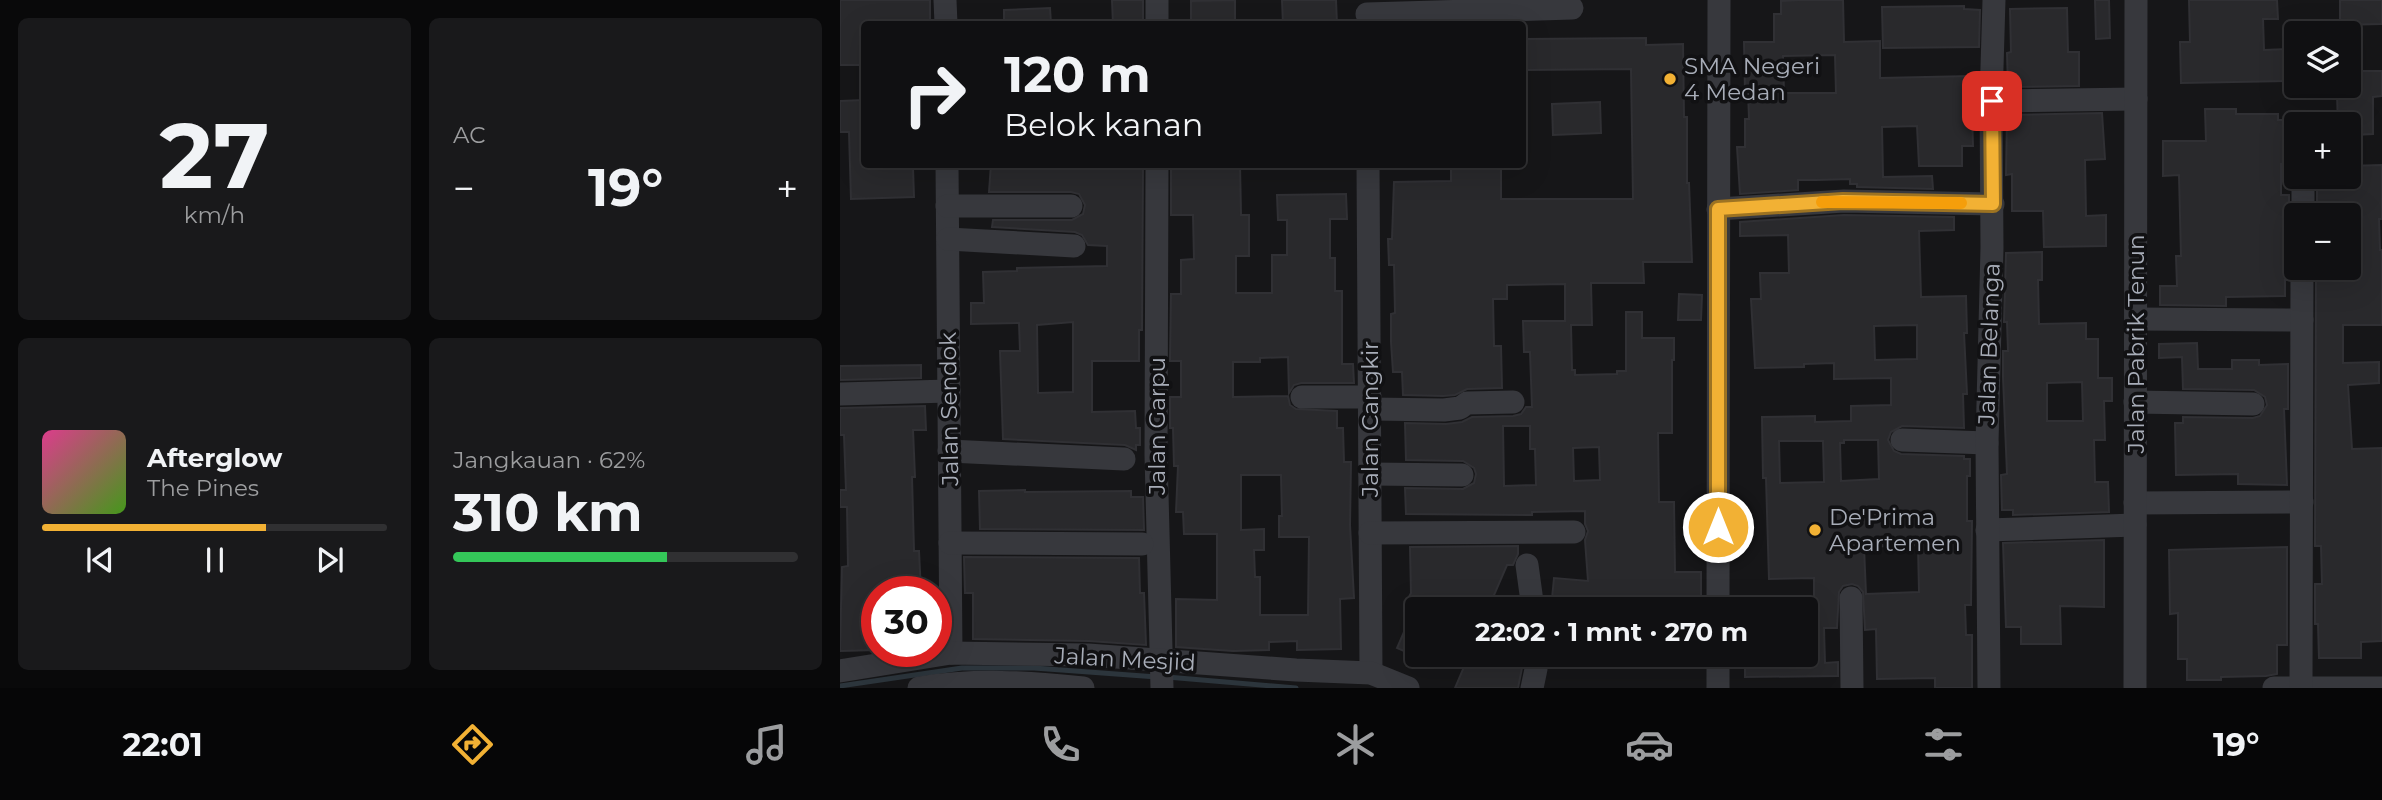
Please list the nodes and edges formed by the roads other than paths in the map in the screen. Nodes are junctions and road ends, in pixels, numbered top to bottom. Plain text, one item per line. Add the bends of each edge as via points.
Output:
1 (946, 0) edge
2 (1157, 0) edge
3 (1719, 0) edge
4 (1994, 0) edge
5 (2136, 0) edge
6 (1572, 8) dead end
7 (1367, 13) edge
8 (946, 21) edge
9 (1157, 21) edge
10 (2136, 99) junction
11 (1992, 101) junction
12 (947, 168) edge
13 (1157, 168) edge
14 (1368, 168) edge
15 (1993, 204) junction
16 (947, 206) junction
17 (1071, 206) dead end
18 (1718, 209) junction
19 (948, 239) junction
20 (1074, 246) dead end
21 (2302, 280) edge
22 (2136, 319) junction
23 (2302, 320) junction
24 (949, 391) junction
25 (840, 394) edge
26 (1302, 397) dead end
27 (1513, 402) dead end
28 (2135, 402) junction
29 (1370, 403) junction
30 (2253, 404) dead end
31 (1902, 440) dead end
32 (1987, 443) junction
33 (949, 452) junction
34 (1124, 459) dead end
35 (1370, 474) junction
36 (1462, 475) dead end
37 (2302, 502) junction
38 (2135, 514) junction
39 (1987, 530) junction
40 (1574, 532) dead end
41 (1370, 533) junction
42 (950, 543) junction
43 (1142, 544) dead end
44 (1527, 565) dead end
45 (950, 576) edge
46 (1531, 597) edge
47 (1718, 597) edge
48 (1851, 598) dead end
49 (952, 653) edge
50 (1162, 662) junction
51 (865, 667) edge
52 (1536, 667) edge
53 (1718, 667) edge
54 (840, 671) edge
55 (1371, 673) junction
56 (2301, 687) edge
57 (919, 688) edge
58 (1083, 688) edge
59 (1162, 688) edge
60 (1408, 688) edge
61 (1532, 688) edge
62 (1718, 688) edge
63 (1852, 688) edge
64 (1989, 688) edge
65 (2135, 688) edge
66 (2274, 688) edge
67 (2382, 688) edge

1 - 8 street
2 - 9 street
3 - 18 street
4 - 11 street, Jalan Belanga
5 - 10 street, Jalan Pabrik Tenun
6 - 7 street
10 - 11 street
10 - 22 street, Jalan Pabrik Tenun
11 - 15 street, Jalan Belanga
12 - 16 street, Jalan Sendok
13 - 50 street, Jalan Garpu via 1156,455
14 - 29 street, Jalan Cangkir
15 - 18 street via 1843,201
15 - 32 street, Jalan Belanga
16 - 17 street
16 - 19 street, Jalan Sendok
18 - 47 street
19 - 20 street
19 - 24 street, Jalan Sendok
21 - 23 street
22 - 23 street
22 - 28 street, Jalan Pabrik Tenun
23 - 37 street
24 - 25 street
24 - 33 street, Jalan Sendok
26 - 29 street
27 - 29 street via 1467,403 1444,410
28 - 30 street
28 - 38 street, Jalan Pabrik Tenun
29 - 35 street, Jalan Cangkir
31 - 32 street
32 - 39 street, Jalan Belanga
33 - 34 street
33 - 42 street, Jalan Sendok
35 - 36 street
35 - 41 street, Jalan Cangkir
37 - 38 street
37 - 56 street
38 - 39 street
38 - 65 street, Jalan Pabrik Tenun
39 - 64 street, Jalan Belanga
40 - 41 street
41 - 55 street, Jalan Cangkir
42 - 43 street
42 - 45 street, Jalan Sendok
44 - 46 street
48 - 63 street
49 - 50 street, Jalan Mesjid via 1088,655
50 - 55 street, Jalan Mesjid
50 - 59 street, Jalan Garpu
51 - 54 street, Jalan Mesjid
52 - 61 street
53 - 62 street
55 - 60 street, Jalan Mesjid
56 - 66 street
56 - 67 street
57 - 58 street via 1029,682

